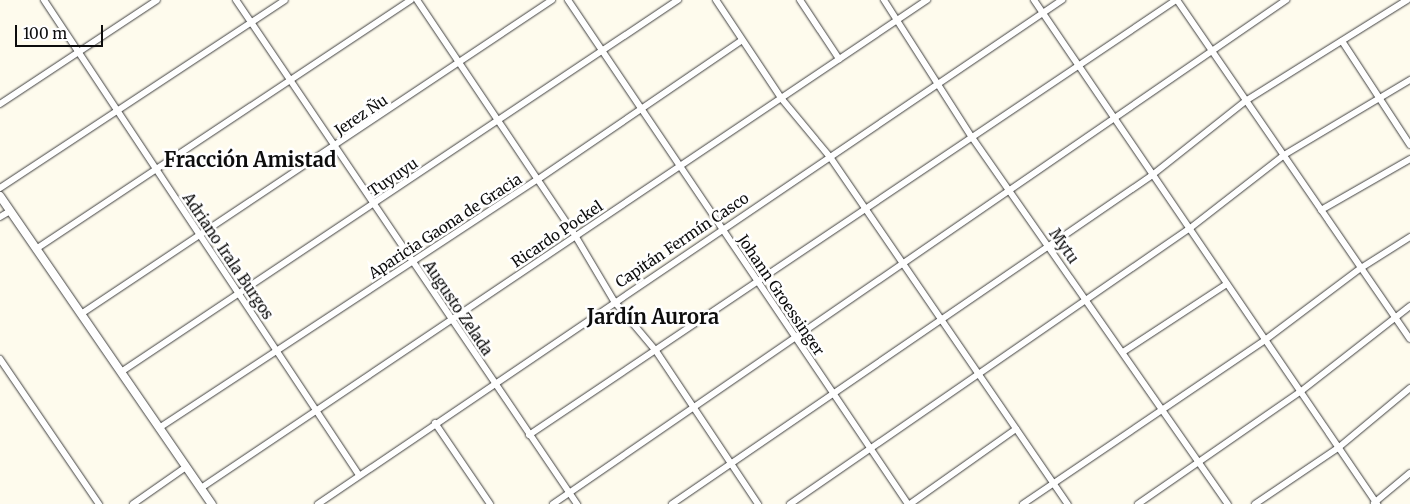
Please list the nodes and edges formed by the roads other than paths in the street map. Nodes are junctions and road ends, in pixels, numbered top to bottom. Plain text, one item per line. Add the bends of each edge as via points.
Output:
1 (44, 0) edge
2 (157, 0) edge
3 (236, 0) edge
4 (285, 0) edge
5 (411, 0) edge
6 (416, 0) edge
7 (552, 0) edge
8 (568, 0) edge
9 (678, 0) edge
10 (716, 0) edge
11 (800, 0) edge
12 (884, 0) edge
13 (927, 0) edge
14 (1034, 0) edge
15 (1062, 0) edge
16 (1176, 0) edge
17 (1271, 0) edge
18 (1286, 0) edge
19 (1407, 0) edge
20 (1275, 7) junction
21 (1041, 12) junction
22 (896, 21) junction
23 (251, 22) junction
24 (742, 40) junction
25 (1342, 41) junction
26 (1212, 48) junction
27 (601, 51) junction
28 (78, 52) junction
29 (839, 59) junction
30 (460, 64) junction
31 (1078, 69) junction
32 (291, 80) junction
33 (1410, 80) edge
34 (935, 83) junction
35 (781, 98) junction
36 (1247, 100) junction
37 (1380, 100) junction
38 (0, 104) edge
39 (640, 110) junction
40 (118, 112) junction
41 (1113, 119) junction
42 (498, 122) junction
43 (971, 136) junction
44 (1410, 145) edge
45 (335, 147) junction
46 (1284, 155) junction
47 (830, 157) junction
48 (1410, 159) edge
49 (679, 168) junction
50 (156, 170) junction
51 (1151, 176) junction
52 (537, 180) junction
53 (0, 188) edge
54 (1010, 193) junction
55 (0, 196) edge
56 (373, 205) junction
57 (866, 210) junction
58 (1321, 210) junction
59 (10, 211) junction
60 (0, 217) edge
61 (720, 228) junction
62 (1189, 229) junction
63 (200, 237) junction
64 (576, 237) junction
65 (1410, 237) edge
66 (1049, 244) junction
67 (36, 249) junction
68 (412, 262) junction
69 (904, 264) junction
70 (1361, 268) junction
71 (757, 283) junction
72 (1227, 284) junction
73 (238, 296) junction
74 (1086, 300) junction
75 (614, 302) junction
76 (1410, 306) edge
77 (81, 314) junction
78 (1394, 315) junction
79 (941, 319) junction
80 (451, 320) junction
81 (795, 338) junction
82 (1410, 339) edge
83 (1265, 340) junction
84 (656, 351) junction
85 (277, 352) junction
86 (1123, 352) junction
87 (0, 359) edge
88 (121, 372) junction
89 (979, 373) junction
90 (493, 383) junction
91 (1410, 388) edge
92 (1300, 392) junction
93 (833, 394) junction
94 (1161, 407) junction
95 (692, 409) junction
96 (317, 411) junction
97 (435, 423) junction
98 (159, 428) junction
99 (1016, 429) junction
100 (530, 436) junction
101 (1338, 448) junction
102 (870, 449) junction
103 (1197, 461) junction
104 (731, 465) junction
105 (186, 467) junction
106 (1410, 473) edge
107 (359, 475) junction
108 (1054, 483) junction
109 (200, 488) junction
110 (570, 493) junction
111 (1375, 503) edge
112 (99, 504) edge
113 (133, 504) edge
114 (212, 504) edge
115 (318, 504) edge
116 (490, 504) edge
117 (554, 504) edge
118 (577, 504) edge
119 (672, 504) edge
120 (758, 504) edge
121 (790, 504) edge
122 (909, 504) edge
123 (1023, 504) edge
124 (1068, 504) edge
125 (1138, 504) edge
126 (1228, 504) edge
127 (1255, 504) edge

1 - 28 street, Adriano Irala Burgos
2 - 28 street
3 - 23 street, Augusto Zelada
4 - 23 street
5 - 32 street
6 - 30 street
7 - 30 street, Jerez Ñu
8 - 27 street, Johann Groessinger
9 - 27 street, Tuyuyu
10 - 24 street
11 - 29 street
12 - 22 street, Mytu
13 - 22 street, Ricardo Pockel
14 - 21 street
15 - 21 street, Capitán Fermín Casco
16 - 26 street
16 - 31 street
17 - 20 street
18 - 20 street
19 - 25 street
20 - 26 street
21 - 31 street
21 - 34 street, Capitán Fermín Casco
22 - 29 street, Ricardo Pockel
22 - 34 street, Mytu
23 - 32 street, Augusto Zelada
23 - 40 street
24 - 35 street
24 - 39 street, Aparicia Gaona de Gracia
25 - 36 street
25 - 37 street
26 - 36 street
26 - 41 street
27 - 39 street, Johann Groessinger
27 - 42 street, Tuyuyu
28 - 38 street
28 - 40 street, Adriano Irala Burgos
29 - 35 street, Ricardo Pockel
30 - 42 street
30 - 45 street, Jerez Ñu
31 - 41 street
31 - 43 street
32 - 45 street, Augusto Zelada
32 - 50 street
33 - 37 street
34 - 43 street, Mytu
34 - 47 street, Capitán Fermín Casco
35 - 47 street
35 - 49 street, Ricardo Pockel
36 - 46 street
36 - 51 street
37 - 44 street
37 - 46 street
39 - 49 street, Johann Groessinger
39 - 52 street, Aparicia Gaona de Gracia
40 - 50 street, Adriano Irala Burgos
40 - 53 street
41 - 51 street
41 - 54 street
42 - 52 street
42 - 56 street, Tuyuyu
43 - 54 street, Mytu
43 - 57 street
45 - 56 street, Augusto Zelada
45 - 63 street, Jerez Ñu
46 - 58 street
46 - 62 street
47 - 57 street
47 - 61 street, Capitán Fermín Casco
48 - 58 street
49 - 61 street, Johann Groessinger
49 - 64 street, Ricardo Pockel
50 - 63 street, Adriano Irala Burgos
50 - 67 street
51 - 62 street
51 - 66 street
52 - 64 street
52 - 68 street, Aparicia Gaona de Gracia
54 - 66 street, Mytu
54 - 69 street
55 - 59 street
56 - 68 street, Augusto Zelada
56 - 73 street, Tuyuyu
57 - 69 street
57 - 71 street
58 - 70 street
59 - 60 street
59 - 67 street
61 - 71 street, Johann Groessinger
61 - 75 street, Capitán Fermín Casco
62 - 72 street
62 - 74 street
63 - 73 street, Adriano Irala Burgos
63 - 77 street, Jerez Ñu
64 - 75 street
64 - 80 street, Ricardo Pockel
65 - 70 street
66 - 74 street, Mytu
66 - 79 street
67 - 77 street
68 - 80 street, Augusto Zelada
68 - 85 street, Aparicia Gaona de Gracia
69 - 79 street
69 - 81 street
70 - 78 street
70 - 83 street
71 - 81 street, Johann Groessinger
71 - 84 street
72 - 83 street
72 - 86 street
73 - 85 street, Adriano Irala Burgos
73 - 88 street, Tuyuyu
74 - 86 street, Mytu
74 - 89 street
75 - 84 street
75 - 90 street, Capitán Fermín Casco
76 - 78 street
77 - 88 street
78 - 82 street
78 - 92 street
79 - 89 street
79 - 93 street
80 - 90 street, Augusto Zelada
80 - 96 street, Ricardo Pockel
81 - 93 street, Johann Groessinger
81 - 95 street
83 - 92 street
83 - 94 street
84 - 95 street
84 - 100 street
85 - 96 street, Adriano Irala Burgos
85 - 98 street, Aparicia Gaona de Gracia
86 - 94 street, Mytu
87 - 112 street
88 - 98 street
89 - 99 street
89 - 102 street
90 - 97 street, Capitán Fermín Casco
90 - 100 street, Augusto Zelada
91 - 101 street
92 - 101 street
92 - 103 street
93 - 102 street, Johann Groessinger
93 - 104 street
94 - 103 street, Mytu
94 - 108 street
95 - 104 street
95 - 110 street
96 - 107 street, Adriano Irala Burgos
96 - 109 street, Ricardo Pockel
97 - 107 street, Capitán Fermín Casco
97 - 116 street
98 - 105 street
99 - 108 street
99 - 122 street
100 - 110 street, Augusto Zelada
101 - 111 street
101 - 127 street
102 - 121 street
102 - 122 street, Johann Groessinger
103 - 125 street
103 - 126 street, Mytu
104 - 119 street
104 - 120 street
105 - 109 street
105 - 113 street
106 - 111 street
107 - 115 street, Capitán Fermín Casco
108 - 123 street
108 - 124 street
109 - 114 street
110 - 117 street
110 - 118 street, Augusto Zelada

